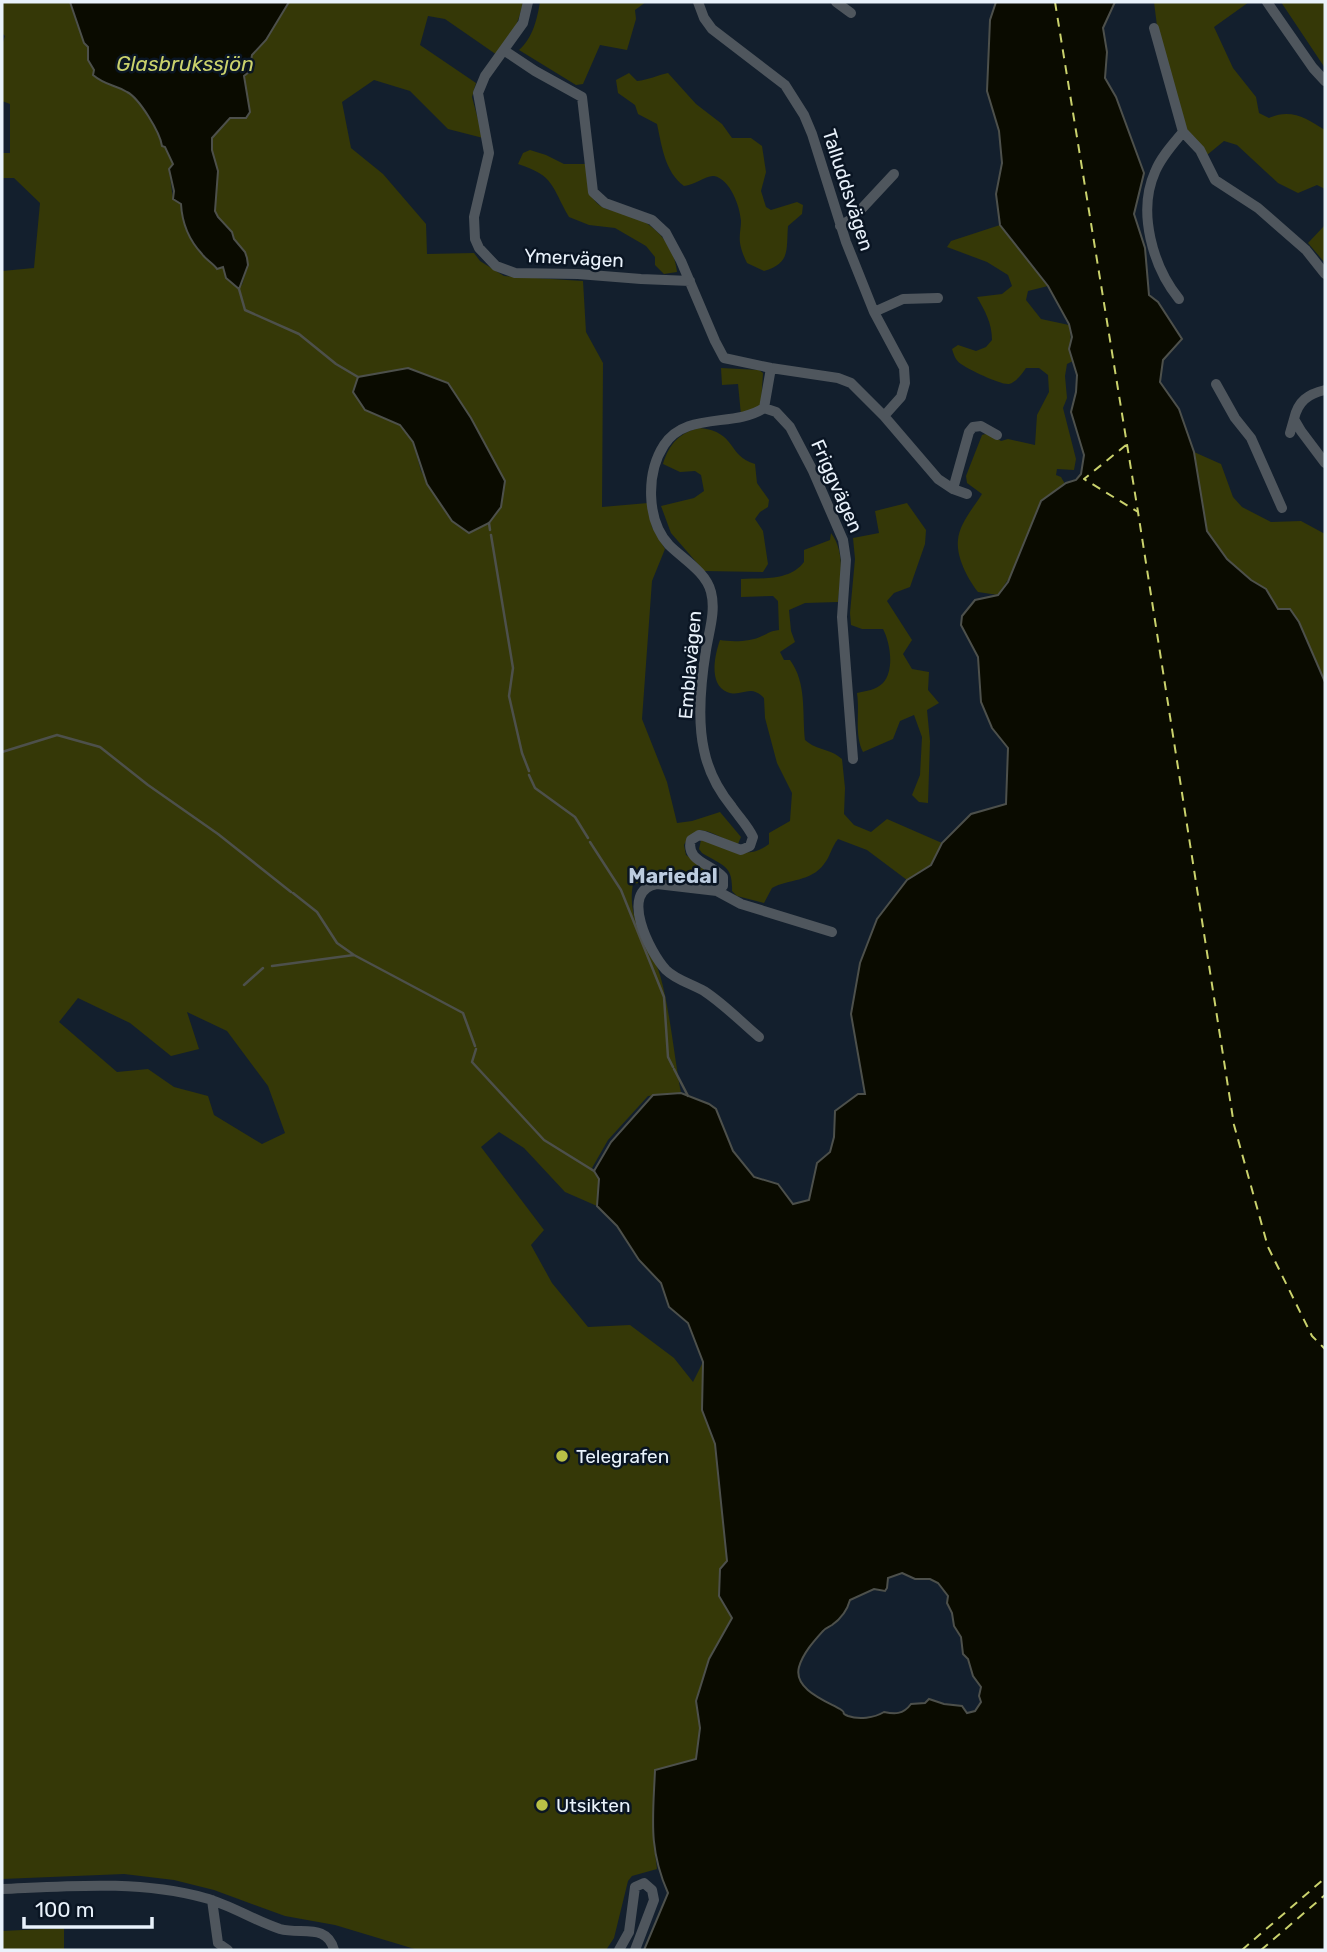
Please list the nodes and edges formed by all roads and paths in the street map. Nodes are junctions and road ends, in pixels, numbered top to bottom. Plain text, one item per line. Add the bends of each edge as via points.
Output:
1 (528, 2) edge
2 (698, 2) edge
3 (836, 2) edge
4 (1267, 2) edge
5 (851, 13) dead end
6 (1154, 28) dead end
7 (505, 51) junction
8 (1325, 81) edge
9 (1183, 132) junction
10 (894, 174) dead end
11 (840, 226) junction
12 (1325, 274) edge
13 (690, 281) junction
14 (938, 298) dead end
15 (1179, 299) dead end
16 (874, 312) junction
17 (771, 368) junction
18 (1216, 384) dead end
19 (1325, 390) edge
20 (764, 408) junction
21 (884, 415) junction
22 (1294, 419) junction
23 (1290, 433) dead end
24 (997, 435) dead end
25 (1325, 463) edge
26 (953, 489) junction
27 (967, 494) dead end
28 (1282, 508) dead end
29 (853, 759) dead end
30 (717, 891) junction
31 (832, 932) dead end
32 (759, 1037) dead end
33 (2, 1889) edge
34 (212, 1900) junction
35 (228, 1950) edge
36 (334, 1950) edge
37 (619, 1950) edge
38 (635, 1950) edge

1 - 7 street, Ymervägen via 523,23
2 - 11 street, Talluddsvägen via 718,35 792,94 812,134
3 - 5 street
4 - 8 street
6 - 9 street
7 - 13 street via 582,97 593,192 605,203 659,225
7 - 13 street, Ymervägen via 478,93 489,153 474,223 475,239 484,255 515,273
9 - 12 street via 1200,150 1215,180 1258,208 1306,250
9 - 15 street via 1154,173 1148,219 1152,246 1167,284
10 - 11 street
11 - 16 street, Talluddsvägen
13 - 17 street via 724,358
14 - 16 street via 903,299
16 - 21 street, Talluddsvägen via 905,375 899,402
17 - 20 street
17 - 21 street via 845,380
18 - 28 street via 1251,438
19 - 22 street via 1299,403
20 - 29 street, Friggvägen via 776,412 790,427 845,546 842,617
20 - 30 street, Emblavägen via 753,415 683,427 659,453 652,486 660,531 710,589 703,746 717,783 753,840 741,850 701,835 691,840 693,856 723,877 723,886
21 - 26 street via 938,479
22 - 23 street
22 - 25 street
24 - 26 street via 973,427
26 - 27 street
30 - 31 street via 741,904
30 - 32 street via 649,885 639,899 641,924 668,972 708,994
33 - 34 street via 141,1886
34 - 35 street via 218,1943
34 - 36 street via 285,1930 323,1933
37 - 38 street via 629,1932 635,1887 644,1883 654,1900

